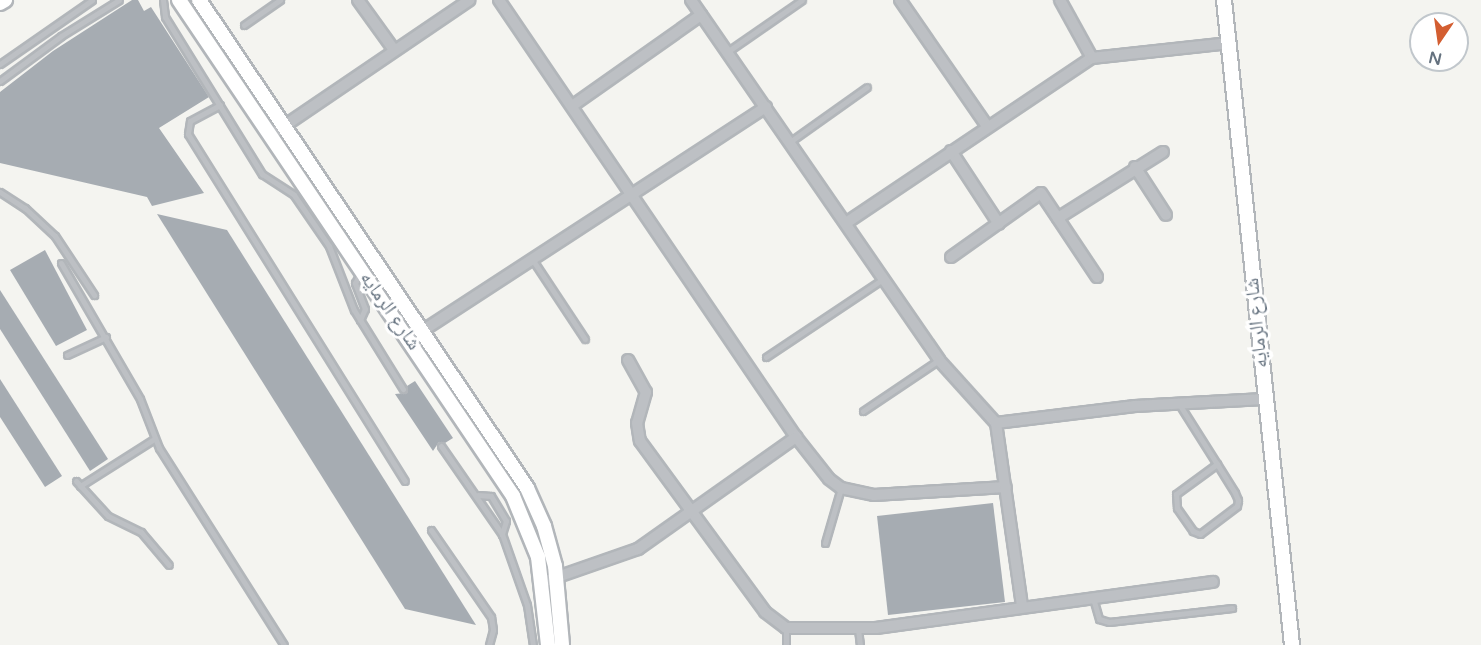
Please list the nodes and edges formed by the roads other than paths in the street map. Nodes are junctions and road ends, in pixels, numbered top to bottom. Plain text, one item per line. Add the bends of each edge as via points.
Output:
1 (5, 0) edge
2 (92, 0) edge
3 (119, 0) edge
4 (163, 0) edge
5 (179, 0) edge
6 (199, 0) edge
7 (280, 0) edge
8 (358, 0) edge
9 (470, 0) edge
10 (499, 0) edge
11 (691, 0) edge
12 (802, 0) edge
13 (900, 0) edge
14 (1060, 0) edge
15 (1224, 0) edge
16 (0, 3) edge
17 (701, 15) junction
18 (54, 24) junction
19 (244, 25) dead end
20 (61, 36) junction
21 (1229, 43) junction
22 (394, 50) junction
23 (727, 52) junction
24 (1092, 58) junction
25 (0, 64) edge
26 (0, 81) edge
27 (867, 87) dead end
28 (220, 105) junction
29 (572, 106) junction
30 (766, 107) junction
31 (285, 125) junction
32 (987, 126) junction
33 (271, 135) junction
34 (791, 141) junction
35 (951, 151) junction
36 (1163, 152) dead end
37 (1136, 166) junction
38 (0, 192) edge
39 (633, 193) junction
40 (1166, 215) dead end
41 (1058, 218) junction
42 (846, 223) junction
43 (999, 224) junction
44 (951, 257) dead end
45 (532, 259) junction
46 (61, 263) dead end
47 (363, 271) junction
48 (1096, 277) dead end
49 (884, 278) junction
50 (93, 295) dead end
51 (360, 320) junction
52 (423, 330) junction
53 (106, 337) junction
54 (410, 339) junction
55 (585, 339) dead end
56 (67, 355) dead end
57 (766, 357) dead end
58 (628, 360) dead end
59 (939, 360) junction
60 (403, 389) dead end
61 (1264, 399) junction
62 (1179, 404) junction
63 (863, 411) dead end
64 (996, 423) junction
65 (796, 437) junction
66 (154, 439) junction
67 (441, 446) dead end
68 (1217, 464) junction
69 (405, 481) dead end
70 (1006, 487) junction
71 (841, 488) junction
72 (478, 495) junction
73 (695, 512) junction
74 (431, 530) dead end
75 (502, 534) junction
76 (825, 543) dead end
77 (169, 565) dead end
78 (550, 581) junction
79 (1213, 582) dead end
80 (1093, 596) junction
81 (1022, 605) junction
82 (1232, 608) dead end
83 (786, 628) junction
84 (858, 629) junction
85 (284, 645) edge
86 (489, 645) edge
87 (533, 645) edge
88 (548, 645) edge
89 (562, 645) edge
90 (786, 645) edge
91 (860, 645) edge
92 (1292, 645) edge

1 - 16 street
2 - 18 lane
3 - 20 lane
4 - 28 lane via 165,17
5 - 33 street, شارع الرمايه
6 - 31 street, شارع الرمايه
7 - 19 lane
8 - 22 street
9 - 22 street
10 - 29 street
11 - 17 street
12 - 23 lane
13 - 32 street
14 - 24 street
15 - 21 street, شارع الرمايه
17 - 23 street
17 - 29 street
18 - 20 lane
18 - 25 lane
20 - 26 lane
21 - 24 street via 1112,52
21 - 61 street, شارع الرمايه
22 - 31 street
23 - 30 street
24 - 32 street
27 - 34 lane
28 - 51 lane via 262,174 294,195 329,246
28 - 69 lane via 190,121 188,134
29 - 39 street
30 - 34 street
30 - 39 street
31 - 33 street
31 - 52 street, شارع الرمايه
32 - 35 street
33 - 47 street, شارع الرمايه
34 - 42 street
35 - 42 street
35 - 43 street
36 - 37 street
37 - 40 street
37 - 41 street
38 - 50 lane via 50,231
39 - 45 street
39 - 65 street
41 - 43 street via 1041,193
41 - 48 street
42 - 49 street
43 - 44 street
45 - 52 street
45 - 55 lane
46 - 53 lane
47 - 51 lane via 355,283 365,309
47 - 54 street, شارع الرمايه
49 - 57 lane
49 - 59 street
51 - 60 lane
52 - 54 street
52 - 78 street, شارع الرمايه via 526,488 544,526
53 - 56 lane
53 - 66 lane via 140,399
54 - 78 street, شارع الرمايه via 513,496
58 - 73 street via 646,392 637,423 640,441
59 - 63 lane
59 - 64 street
61 - 62 street
61 - 92 street, شارع الرمايه
62 - 64 street
62 - 68 lane
64 - 70 street
65 - 71 street
65 - 73 street
66 - 77 lane via 78,483 108,516 141,532
66 - 85 lane
67 - 72 lane
68 - 68 lane via 1235,493 1237,506 1200,534 1193,531 1177,508 1176,494
70 - 71 street via 874,495
70 - 81 street
71 - 76 lane
72 - 75 lane
72 - 75 lane via 491,496 506,521
73 - 78 street via 638,549
73 - 83 street via 765,612
74 - 86 lane via 491,617 494,630
75 - 87 lane via 528,612
78 - 88 street, شارع الرمايه
78 - 89 street, شارع الرمايه
79 - 80 street
80 - 81 street
80 - 82 lane via 1099,619 1109,622
81 - 84 street
83 - 84 street
83 - 90 lane
84 - 91 lane

